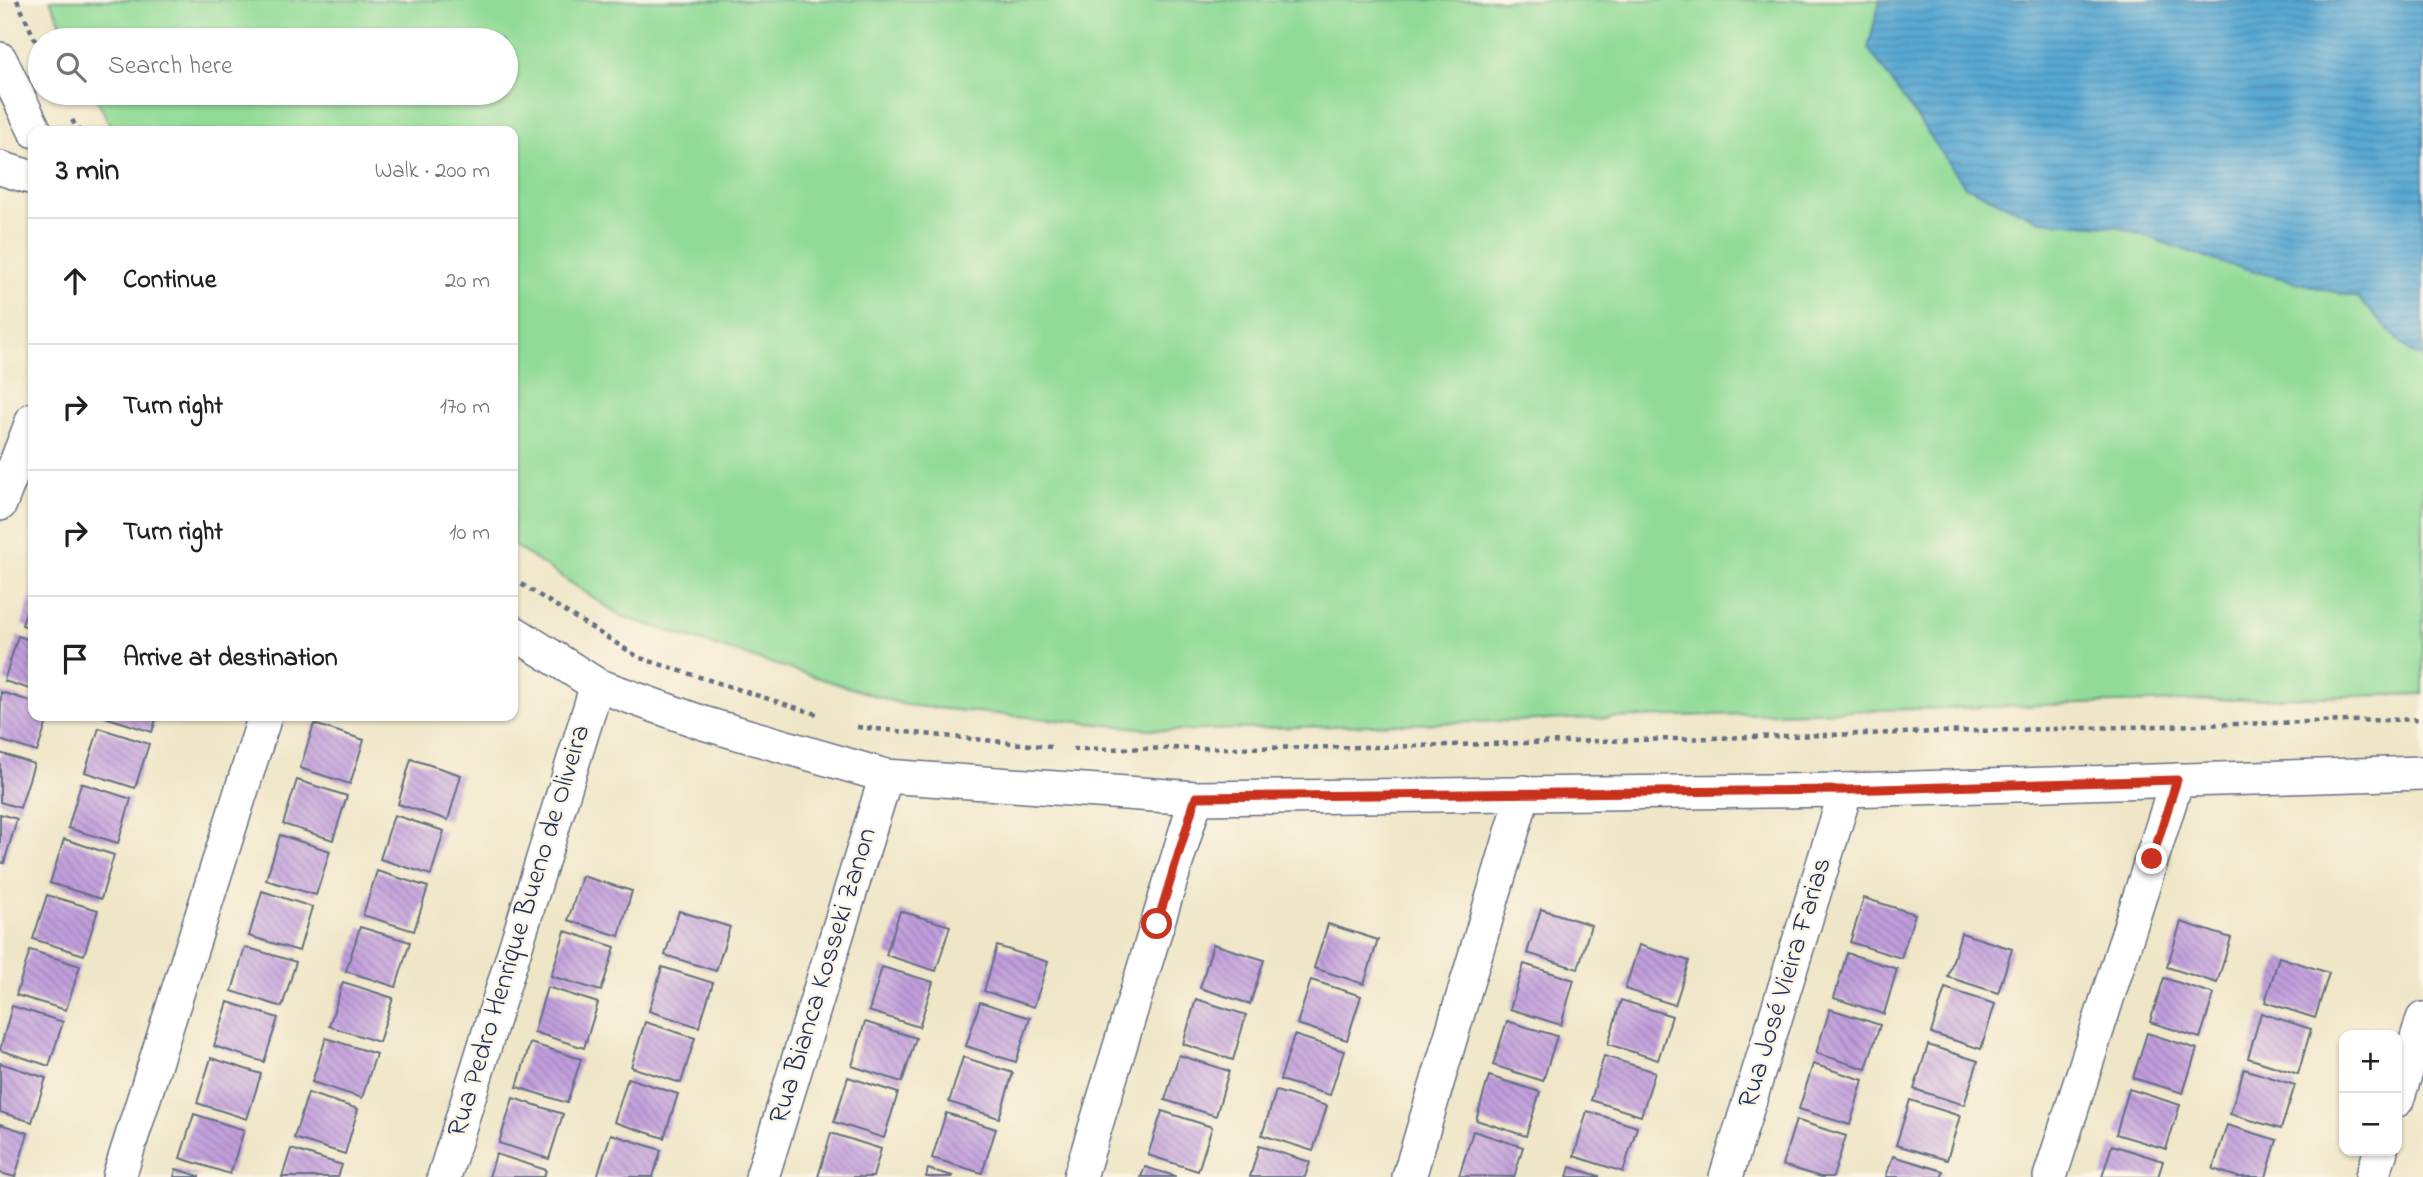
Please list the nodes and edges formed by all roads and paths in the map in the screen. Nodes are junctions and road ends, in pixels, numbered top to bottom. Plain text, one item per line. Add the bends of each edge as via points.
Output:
1 (17, 0) edge
2 (30, 28) edge
3 (0, 59) edge
4 (33, 126) edge
5 (0, 168) edge
6 (28, 176) edge
7 (28, 432) edge
8 (0, 504) edge
9 (518, 582) edge
10 (518, 635) edge
11 (597, 685) junction
12 (831, 719) dead end
13 (2423, 719) edge
14 (263, 721) edge
15 (856, 727) dead end
16 (1055, 748) dead end
17 (1068, 749) dead end
18 (2423, 773) edge
19 (886, 776) junction
20 (2177, 780) junction
21 (1846, 790) junction
22 (1524, 792) junction
23 (1196, 797) junction
24 (2423, 1019) edge
25 (2399, 1093) edge
26 (2379, 1156) edge
27 (119, 1177) edge
28 (444, 1177) edge
29 (762, 1177) edge
30 (1080, 1177) edge
31 (1409, 1177) edge
32 (1727, 1177) edge
33 (2050, 1177) edge
34 (2372, 1177) edge

1 - 2 path
3 - 4 street
5 - 6 street
7 - 8 street
9 - 12 path via 640,658
10 - 11 street
11 - 19 street via 703,723
11 - 28 street, Rua Pedro Henrique Bueno de Oliveira
13 - 17 path via 1376,747
14 - 27 street
15 - 16 path
18 - 20 street
19 - 23 street
19 - 29 street, Rua Bianca Kosseki Zanon
20 - 21 street
20 - 33 street
21 - 22 street
21 - 32 street, Rua José Vieira Farias
22 - 23 street
22 - 31 street
23 - 30 street
24 - 25 street
26 - 34 street

